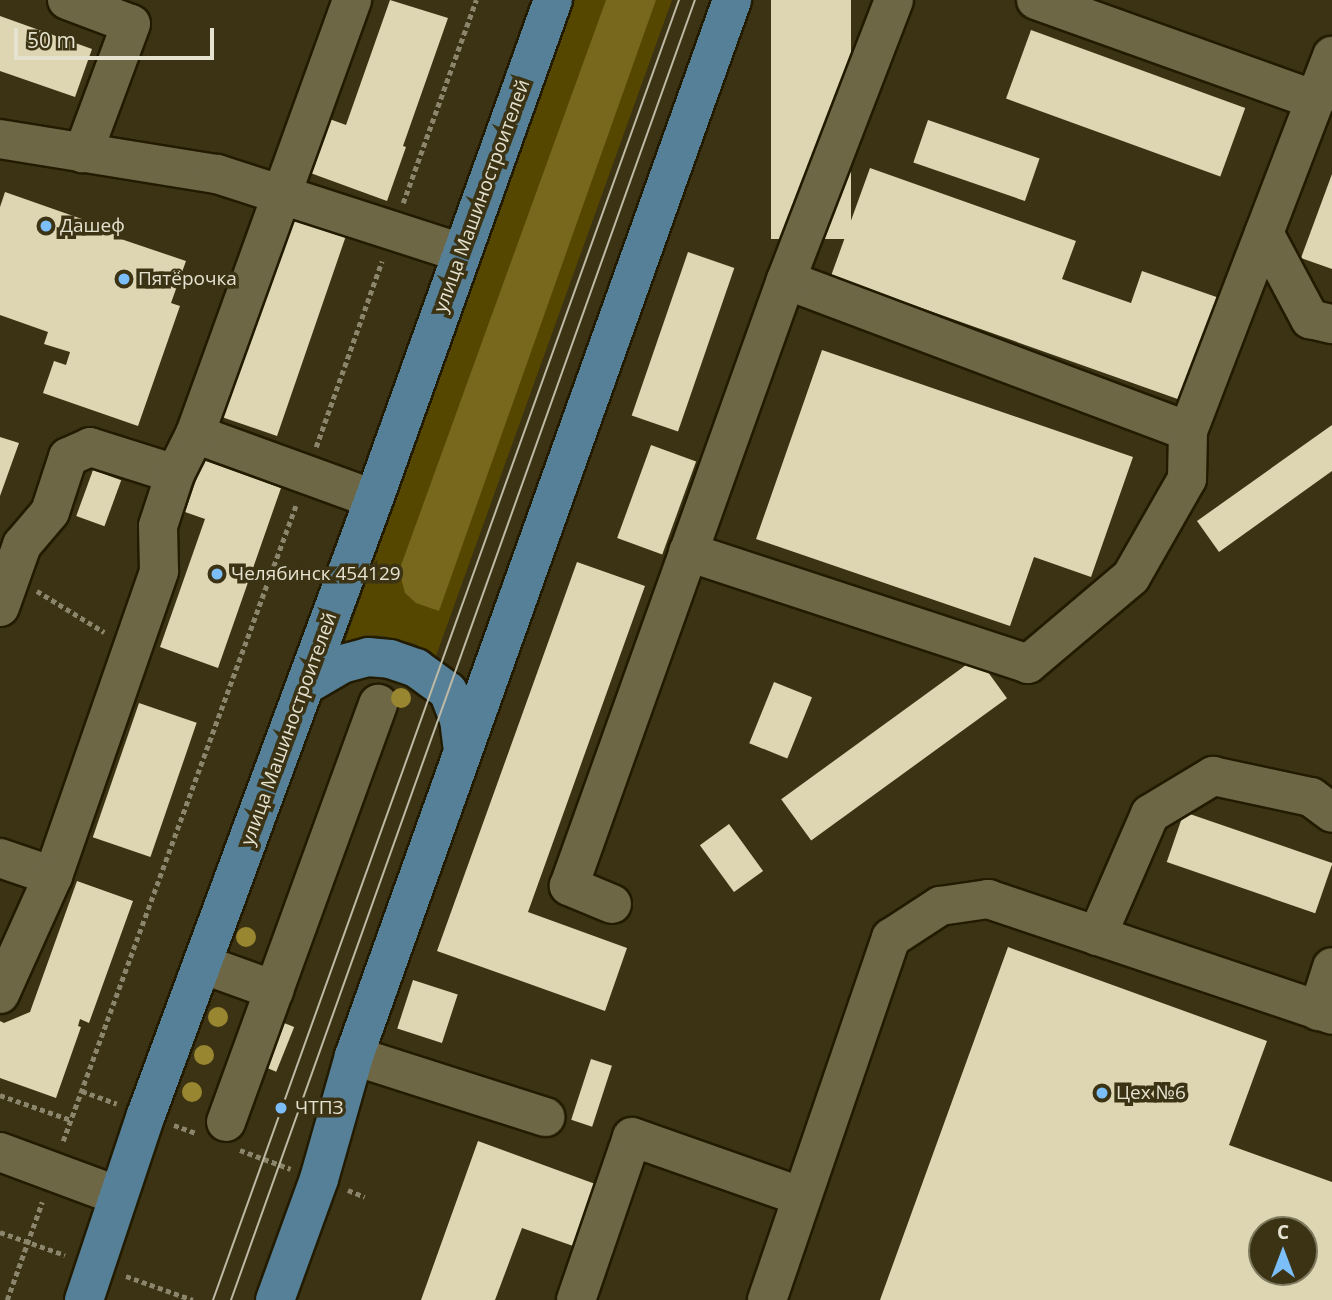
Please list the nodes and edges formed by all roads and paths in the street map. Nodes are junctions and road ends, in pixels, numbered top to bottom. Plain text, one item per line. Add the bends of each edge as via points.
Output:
1 (67, 0) edge
2 (352, 0) edge
3 (476, 0) edge
4 (553, 0) edge
5 (732, 0) edge
6 (894, 0) edge
7 (1036, 0) edge
8 (1332, 56) edge
9 (1316, 100) junction
10 (0, 139) edge
11 (83, 153) junction
12 (280, 193) junction
13 (393, 230) junction
14 (1264, 233) junction
15 (461, 253) junction
16 (786, 280) junction
17 (1332, 324) edge
18 (1188, 430) junction
19 (195, 434) junction
20 (175, 474) junction
21 (307, 474) junction
22 (374, 499) junction
23 (688, 552) junction
24 (8, 567) edge
25 (131, 649) junction
26 (306, 685) junction
27 (378, 704) dead end
28 (463, 750) junction
29 (1332, 813) edge
30 (0, 858) edge
31 (53, 876) junction
32 (612, 904) dead end
33 (1097, 936) junction
34 (202, 964) junction
35 (1332, 967) edge
36 (274, 990) junction
37 (0, 995) edge
38 (1325, 1013) edge
39 (354, 1056) junction
40 (0, 1095) edge
41 (544, 1117) dead end
42 (71, 1120) junction
43 (226, 1122) dead end
44 (0, 1152) edge
45 (52, 1171) junction
46 (118, 1196) junction
47 (802, 1197) junction
48 (0, 1232) edge
49 (28, 1241) junction
50 (7, 1300) edge
51 (84, 1300) edge
52 (275, 1300) edge
53 (576, 1300) edge
54 (766, 1300) edge

1 - 11 street via 131,24
2 - 12 street
3 - 13 path
4 - 15 main road, улица Машиностроителей
5 - 28 main road
6 - 16 street
7 - 9 street
8 - 9 street
9 - 14 street
10 - 11 street
11 - 12 street via 217,174
12 - 13 street
12 - 19 street
13 - 15 street
13 - 21 path
14 - 17 street via 1310,319
14 - 18 street
15 - 22 main road, улица Машиностроителей
16 - 18 street
16 - 23 street
18 - 23 street via 1187,479 1131,577 1028,663
19 - 20 street
19 - 21 street
20 - 24 street via 90,447 68,457 50,512
20 - 25 street via 158,526 159,571
21 - 22 street
21 - 42 path
22 - 26 main road, улица Машиностроителей
23 - 32 street via 569,886
24 - 25 path
25 - 31 street
26 - 28 main road via 342,664 368,657 416,668 448,691 459,719
26 - 34 main road, улица Машиностроителей
27 - 36 street
28 - 39 main road
29 - 33 street via 1311,797 1213,776 1150,814
30 - 31 street
31 - 37 street
33 - 38 street
33 - 47 street via 988,899 940,906 891,938
34 - 36 street
34 - 46 main road, улица Машиностроителей
35 - 38 street
36 - 43 street
39 - 41 street
39 - 52 main road via 319,1179
40 - 42 path
42 - 45 path
44 - 45 street
45 - 46 street
45 - 49 path
46 - 51 main road, улица Машиностроителей
47 - 53 street via 632,1137
47 - 54 street
48 - 49 path
49 - 50 path

